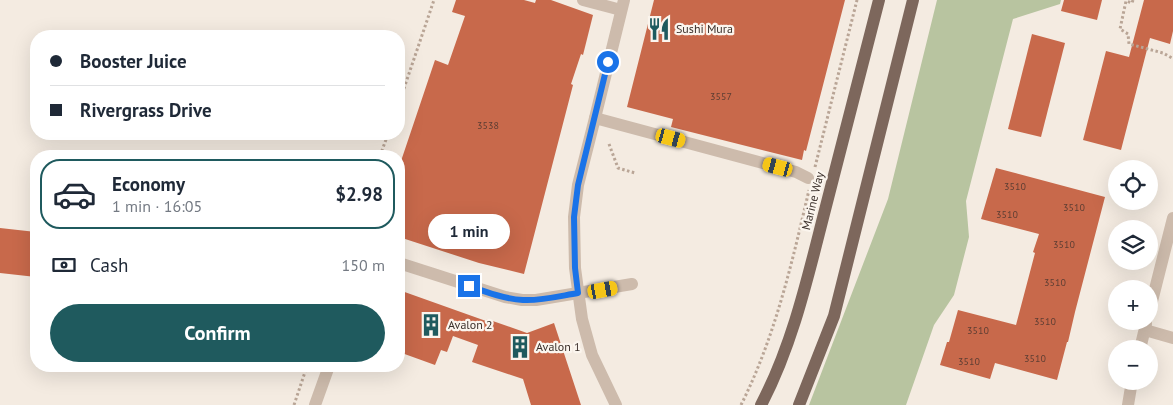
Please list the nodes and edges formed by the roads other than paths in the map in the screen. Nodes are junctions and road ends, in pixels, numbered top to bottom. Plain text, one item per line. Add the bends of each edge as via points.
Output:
1 (583, 0) edge
2 (879, 0) edge
3 (913, 0) edge
4 (622, 5) edge
5 (595, 118) junction
6 (810, 179) road end
7 (1173, 218) edge
8 (405, 265) edge
9 (1157, 280) edge
10 (632, 284) dead end
11 (578, 293) junction
12 (1155, 330) edge
13 (1173, 338) edge
14 (327, 372) edge
15 (1130, 390) edge
16 (315, 405) edge
17 (616, 405) edge
18 (761, 405) edge
19 (799, 405) edge
20 (1128, 405) edge

1 - 4 street
2 - 18 main road, Marine Way via 791,335
3 - 19 main road via 834,316
4 - 5 street
5 - 6 street via 796,172
5 - 11 street via 578,185 574,217
7 - 9 street
8 - 11 street via 522,300
10 - 11 street
11 - 17 street via 592,355
12 - 13 street
14 - 16 street
15 - 20 street

